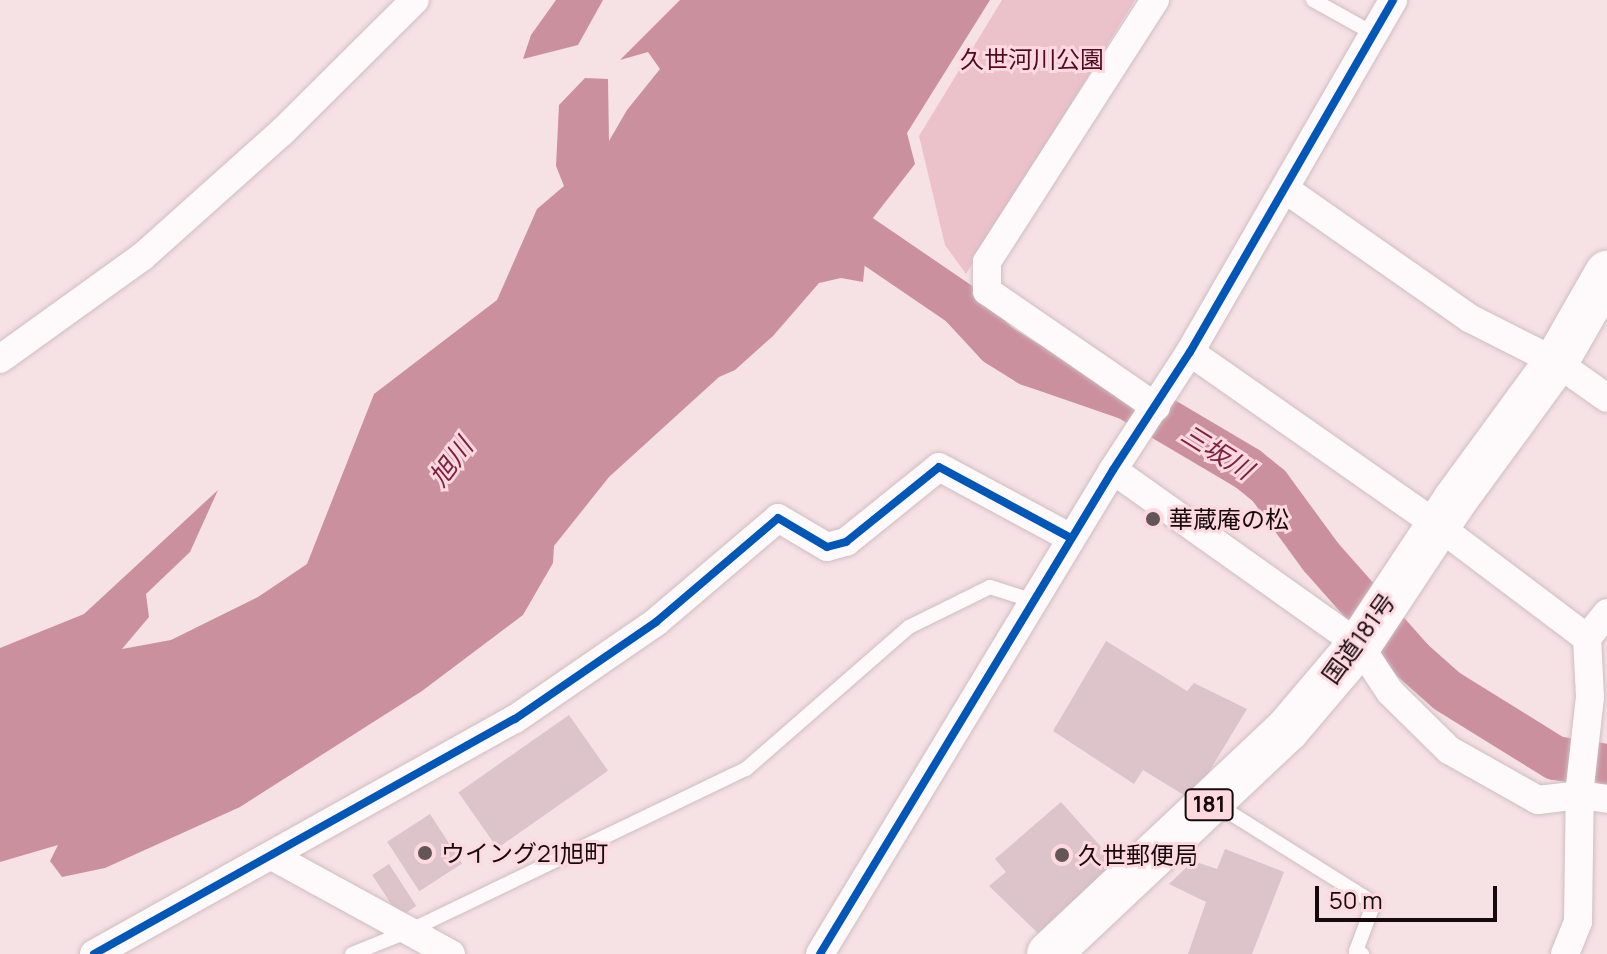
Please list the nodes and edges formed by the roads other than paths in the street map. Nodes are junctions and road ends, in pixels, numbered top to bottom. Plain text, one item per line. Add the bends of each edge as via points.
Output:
1 (415, 0) edge
2 (1155, 0) edge
3 (1313, 0) edge
4 (1393, 0) edge
5 (1374, 34) junction
6 (1285, 189) junction
7 (1607, 273) edge
8 (1190, 352) junction
9 (0, 359) edge
10 (1556, 362) junction
11 (1607, 398) edge
12 (1156, 407) junction
13 (1113, 470) junction
14 (1437, 525) junction
15 (1071, 538) junction
16 (1034, 601) junction
17 (1607, 613) edge
18 (1587, 638) junction
19 (1359, 645) junction
20 (1595, 737) edge
21 (1589, 794) edge
22 (1213, 802) junction
23 (272, 856) junction
24 (409, 931) junction
25 (1060, 949) edge
26 (94, 954) edge
27 (352, 954) edge
28 (451, 954) edge
29 (820, 954) edge
30 (1362, 954) edge
31 (1565, 954) edge

1 - 9 street via 282,132 142,257
2 - 12 street via 987,262 987,291
3 - 5 lane
4 - 5 street
5 - 6 street
6 - 8 street
6 - 10 street via 1469,318
7 - 10 highway, 国道181号 / 181
8 - 12 street
8 - 14 street
10 - 11 street
10 - 14 highway, 国道181号 / 181
12 - 13 street
13 - 15 street
13 - 19 street
14 - 18 street
14 - 19 highway, 国道181号 / 181
15 - 16 street
15 - 23 street via 939,467 846,542 827,547 778,518 656,622 515,719
16 - 24 lane via 990,587 909,627 746,769
16 - 29 street
17 - 18 street
18 - 20 street
19 - 21 street via 1390,692 1449,750 1538,800
19 - 22 highway, 国道181号 / 181 via 1287,730
20 - 21 street
21 - 31 street via 1578,922
22 - 25 highway, 国道181号 / 181
22 - 30 lane via 1374,903 1356,951
23 - 24 street
23 - 26 street
24 - 27 lane
24 - 28 street

